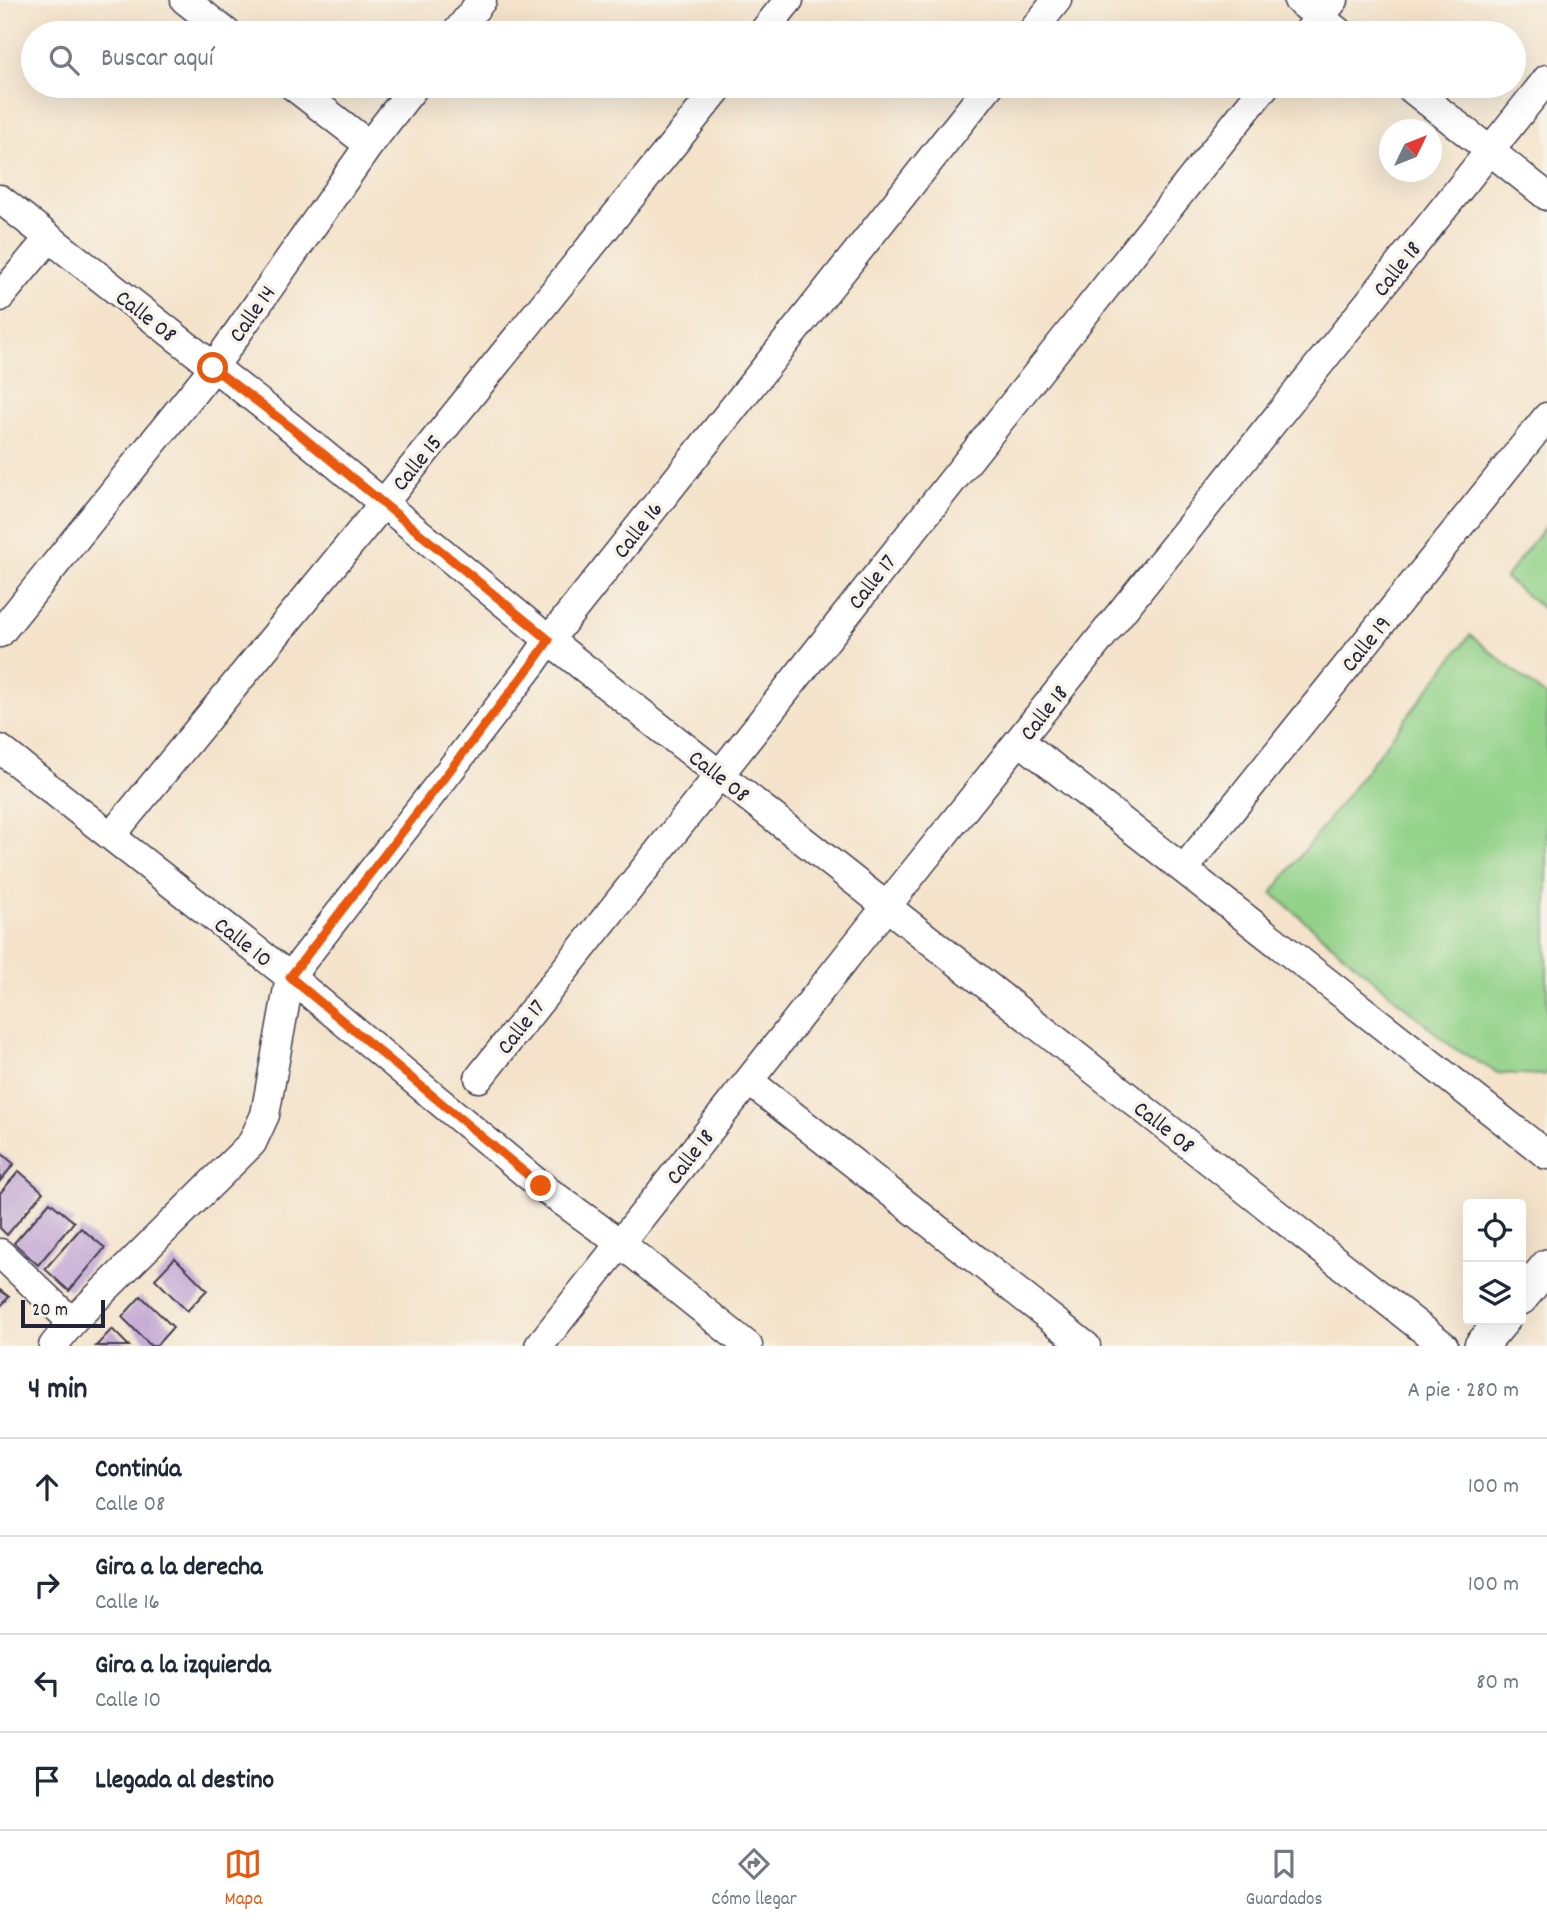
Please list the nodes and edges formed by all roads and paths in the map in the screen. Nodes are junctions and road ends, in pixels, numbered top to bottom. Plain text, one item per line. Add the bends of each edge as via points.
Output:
1 (185, 0) edge
2 (482, 0) edge
3 (789, 0) edge
4 (1057, 0) edge
5 (212, 21) edge
6 (465, 21) edge
7 (772, 21) edge
8 (1040, 21) edge
9 (1547, 79) edge
10 (308, 98) edge
11 (406, 98) edge
12 (710, 98) edge
13 (979, 98) edge
14 (1255, 98) edge
15 (1423, 98) edge
16 (369, 145) junction
17 (1490, 150) junction
18 (1547, 196) edge
19 (0, 199) edge
20 (49, 238) junction
21 (0, 297) edge
22 (213, 368) junction
23 (1547, 417) edge
24 (383, 504) junction
25 (0, 633) edge
26 (549, 640) junction
27 (1020, 741) junction
28 (0, 749) edge
29 (718, 774) junction
30 (111, 836) junction
31 (1184, 869) junction
32 (886, 907) junction
33 (290, 977) junction
34 (479, 1078) dead end
35 (749, 1081) junction
36 (1547, 1156) edge
37 (620, 1243) junction
38 (0, 1254) edge
39 (1547, 1266) edge
40 (1526, 1292) edge
41 (72, 1322) junction
42 (53, 1346) edge
43 (539, 1346) edge
44 (748, 1346) edge
45 (1086, 1346) edge
46 (1444, 1346) edge

1 - 5 street
2 - 6 street
3 - 7 street
4 - 8 street
9 - 17 street, Calle 18
10 - 16 street
11 - 16 street, Calle 14
12 - 24 street, Calle 15
13 - 26 street, Calle 16
14 - 29 street, Calle 17
15 - 17 street
16 - 22 street, Calle 14
17 - 18 street
17 - 27 street, Calle 18
19 - 20 street, Calle 08
20 - 21 street
20 - 22 street, Calle 08
22 - 24 street, Calle 08
22 - 25 street, Calle 14
23 - 31 street, Calle 19
24 - 26 street, Calle 08
24 - 30 street, Calle 15
26 - 29 street, Calle 08
26 - 33 street, Calle 16
27 - 31 street
27 - 32 street, Calle 18
28 - 30 street, Calle 10
29 - 32 street, Calle 08
29 - 34 street, Calle 17
30 - 33 street, Calle 10
31 - 36 street
32 - 35 street, Calle 18
32 - 46 street, Calle 08
33 - 37 street, Calle 10 via 541,1186
33 - 41 street via 265,1115 252,1143
35 - 37 street, Calle 18
35 - 45 street
37 - 43 street, Calle 18
37 - 44 street, Calle 10
38 - 41 street
39 - 40 street
41 - 42 street

